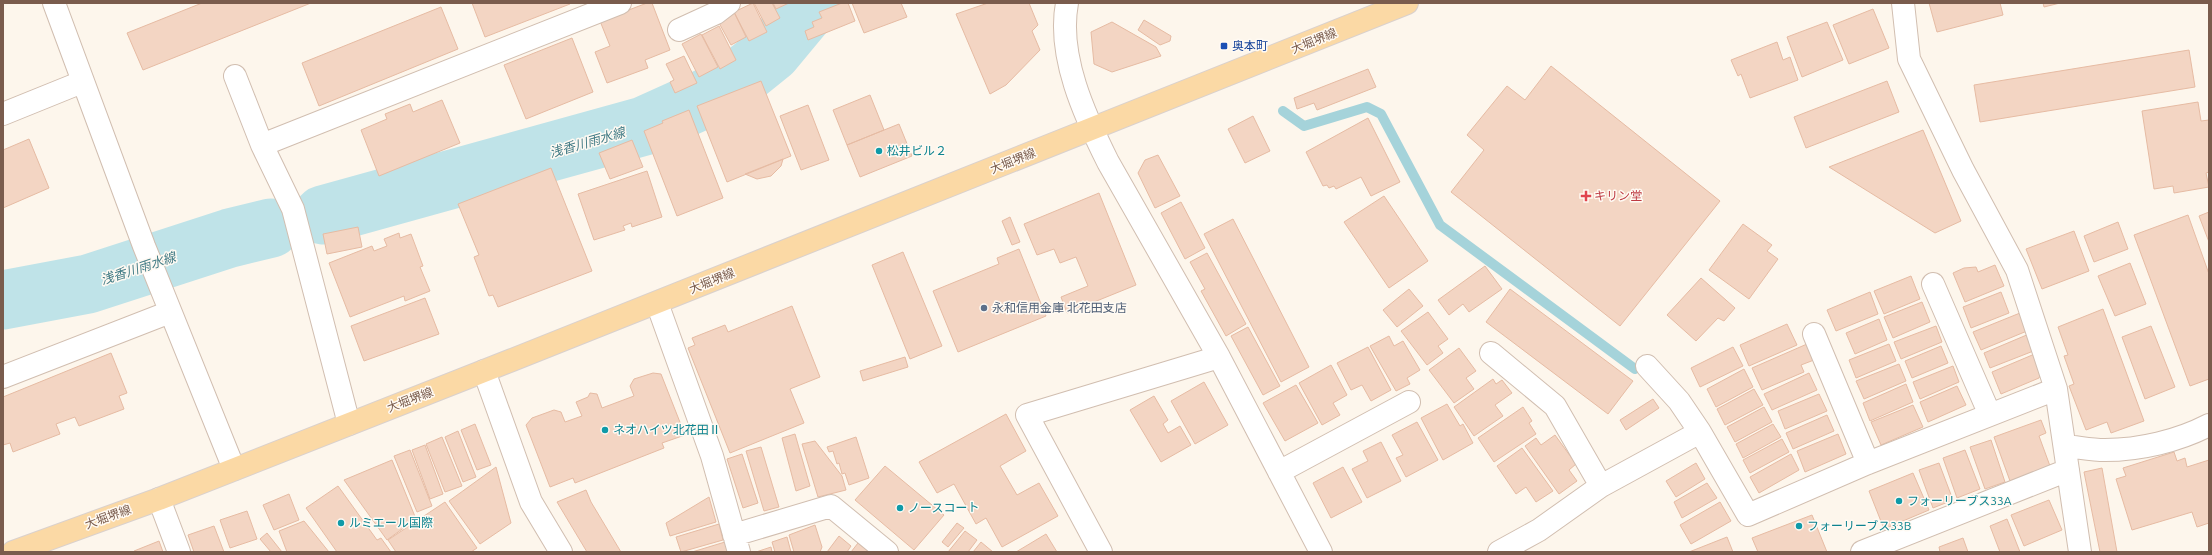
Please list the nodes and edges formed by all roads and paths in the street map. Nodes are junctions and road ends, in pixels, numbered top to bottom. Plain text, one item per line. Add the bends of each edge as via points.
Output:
1 (54, 3) edge
2 (620, 3) edge
3 (729, 3) edge
4 (1066, 3) edge
5 (1407, 3) edge
6 (1903, 3) edge
7 (679, 30) dead end
8 (235, 76) dead end
9 (82, 82) junction
10 (3, 114) edge
11 (1092, 130) junction
12 (262, 145) junction
13 (1933, 284) dead end
14 (657, 302) junction
15 (170, 312) junction
16 (1814, 334) dead end
17 (1491, 353) dead end
18 (1219, 357) junction
19 (1647, 366) dead end
20 (484, 371) junction
21 (3, 377) edge
22 (2056, 389) junction
23 (1409, 402) dead end
24 (1990, 415) junction
25 (349, 424) junction
26 (2209, 425) edge
27 (1700, 432) junction
28 (2065, 446) junction
29 (1868, 463) junction
30 (234, 469) junction
31 (2068, 470) junction
32 (1279, 472) junction
33 (1601, 486) junction
34 (159, 498) junction
35 (737, 544) edge
36 (14, 552) edge
37 (180, 552) edge
38 (561, 552) edge
39 (887, 552) edge
40 (1101, 552) edge
41 (1321, 552) edge
42 (1499, 552) edge
43 (1862, 552) edge
44 (2080, 552) edge

1 - 9 street
2 - 12 street
3 - 7 street via 716,13
4 - 11 street via 1064,17 1070,69
5 - 11 main road, 大堀堺線
6 - 22 street via 1909,59 1963,170 2017,270
8 - 12 street
9 - 10 street
9 - 15 street
11 - 14 main road, 大堀堺線
11 - 18 street
12 - 25 street via 293,209
13 - 24 street
14 - 20 main road, 大堀堺線
14 - 35 street via 712,456
15 - 21 street
15 - 30 street
16 - 29 street
17 - 33 street via 1555,406
18 - 32 street
18 - 40 street via 1027,415
19 - 27 street via 1679,401
20 - 25 main road, 大堀堺線
20 - 38 street via 531,502
22 - 24 street
22 - 28 street
23 - 32 street
24 - 29 street
25 - 30 main road, 大堀堺線
26 - 28 street via 2188,436 2145,446 2105,450
27 - 29 street via 1748,514
27 - 33 street
28 - 31 street
30 - 34 main road, 大堀堺線
31 - 43 street
31 - 44 street
32 - 41 street
33 - 42 street via 1539,530
34 - 36 main road, 大堀堺線
34 - 37 street
35 - 39 street via 831,506

